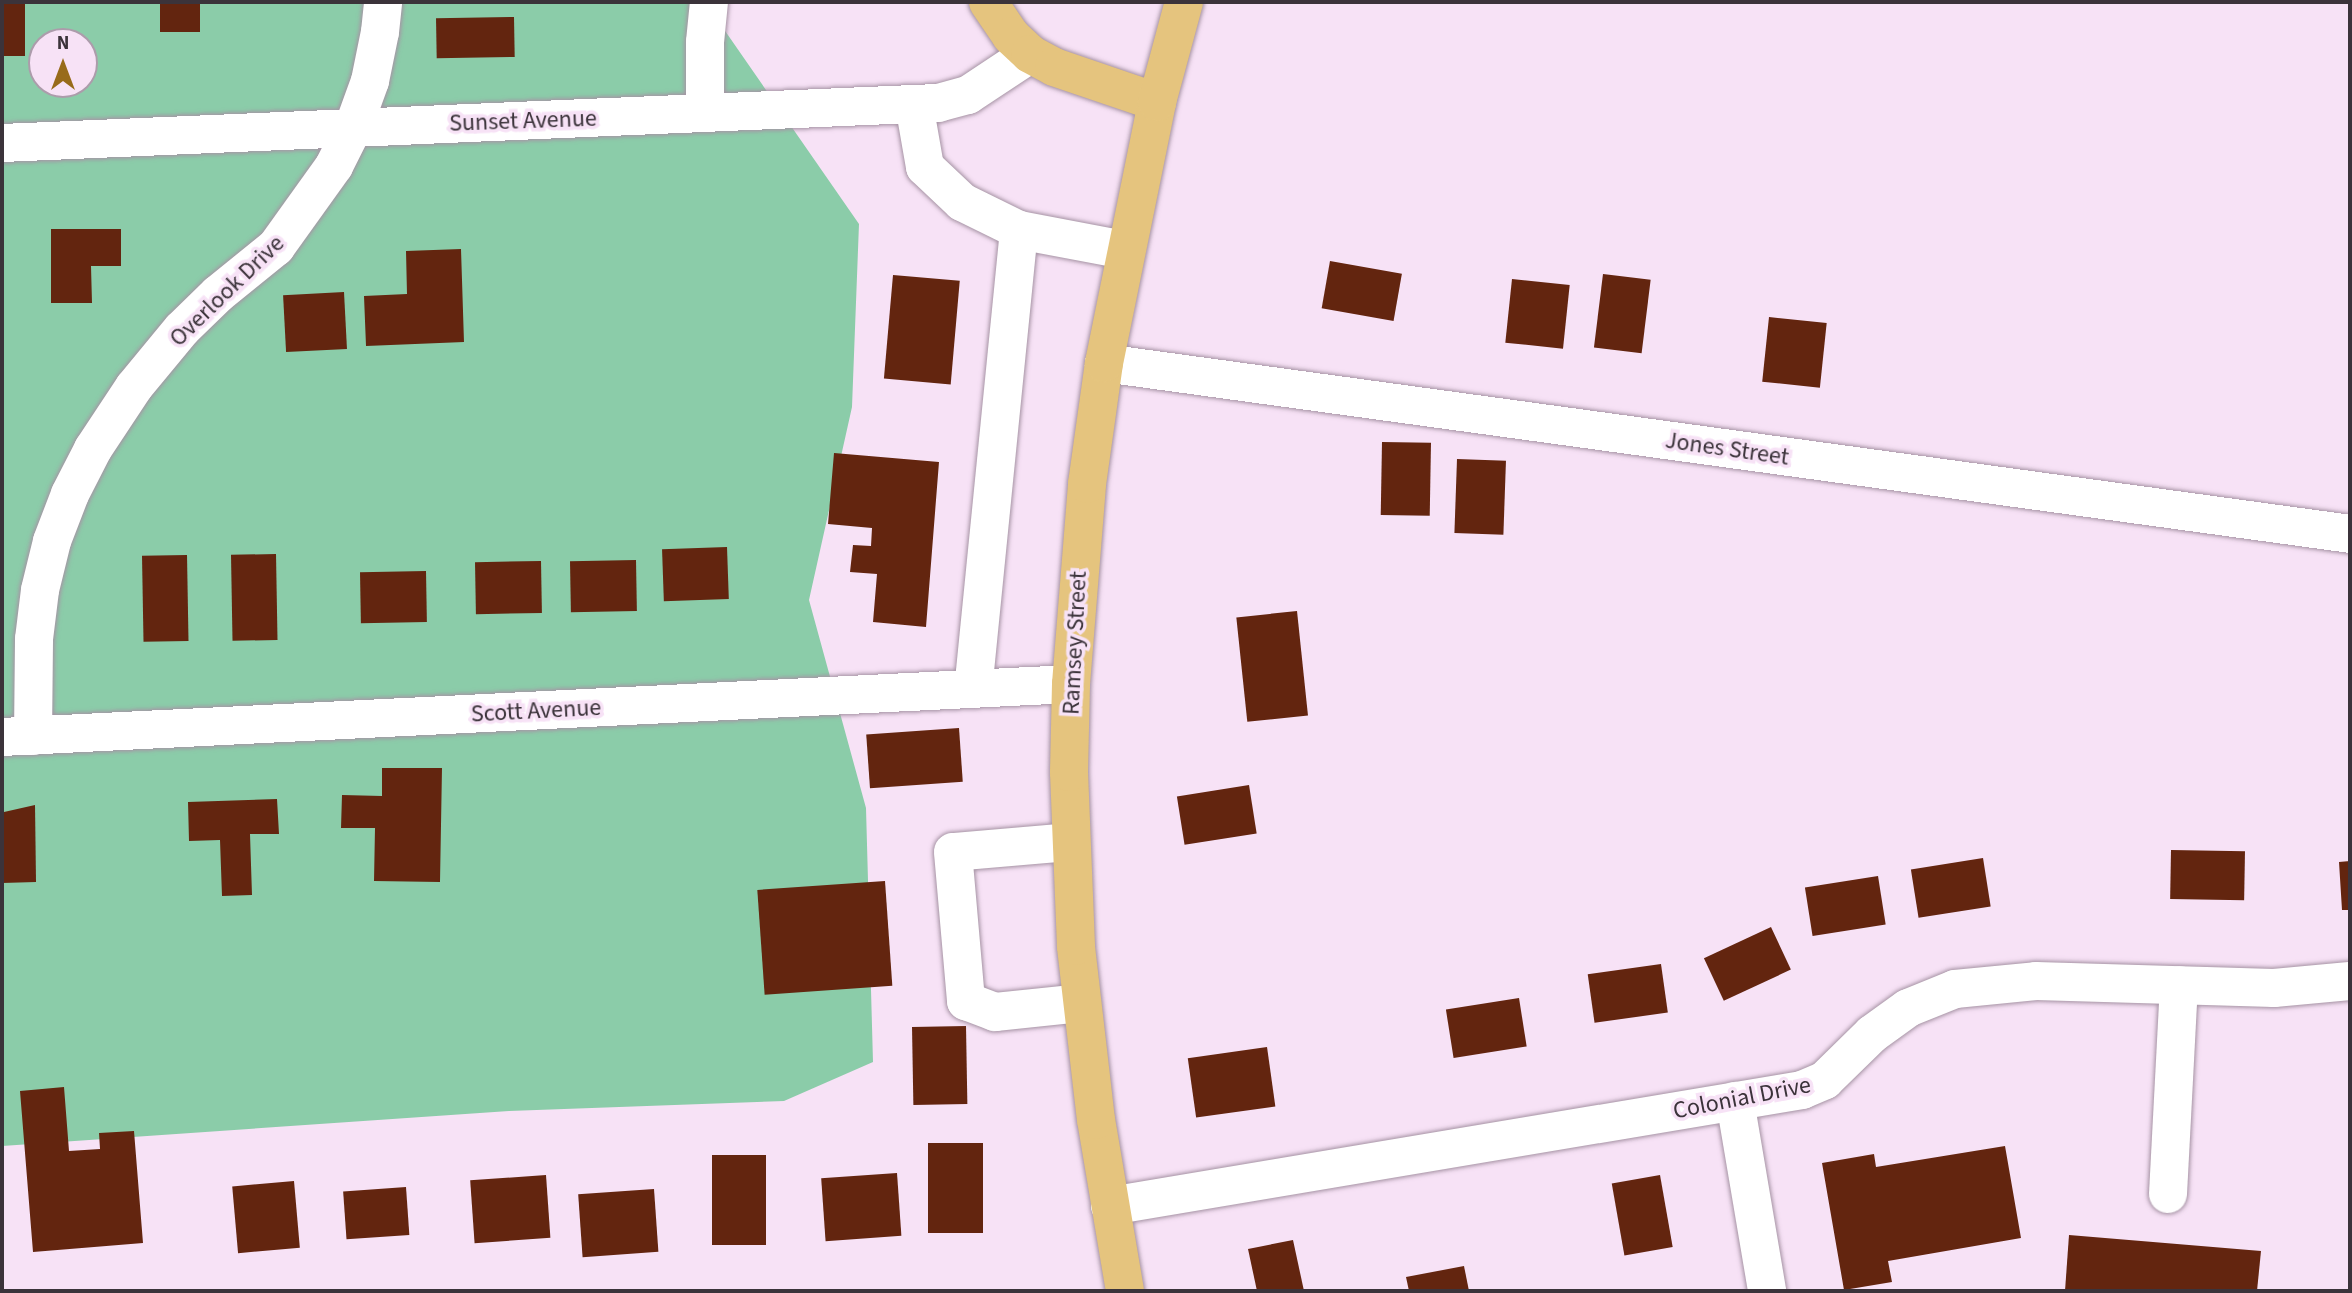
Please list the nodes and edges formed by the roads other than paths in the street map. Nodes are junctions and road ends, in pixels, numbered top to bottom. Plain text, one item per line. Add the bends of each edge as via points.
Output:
1 (383, 2) edge
2 (709, 2) edge
3 (988, 2) edge
4 (1184, 2) edge
5 (1030, 54) junction
6 (1157, 102) junction
7 (914, 104) junction
8 (705, 113) junction
9 (353, 128) junction
10 (2, 143) edge
11 (1019, 230) junction
12 (1125, 250) junction
13 (1104, 363) junction
14 (2350, 534) edge
15 (1071, 684) junction
16 (973, 689) junction
17 (17, 736) edge
18 (1070, 842) junction
19 (2350, 981) edge
20 (2179, 985) junction
21 (1081, 1003) junction
22 (1735, 1101) junction
23 (2168, 1194) dead end
24 (1110, 1206) junction
25 (1125, 1291) edge
26 (1767, 1291) edge

1 - 9 street, Overlook Drive via 370,81
2 - 8 street
3 - 5 main road
4 - 6 main road, Ramsey Street
5 - 6 main road via 1054,67
5 - 7 street, Sunset Avenue via 968,95
6 - 12 main road, Ramsey Street
7 - 8 street, Sunset Avenue
7 - 11 street via 925,167 962,202
8 - 9 street, Sunset Avenue
9 - 10 street, Sunset Avenue
9 - 17 street, Overlook Drive via 334,166 276,247 182,329 134,387 93,449 52,541
11 - 12 street
11 - 16 street
12 - 13 main road, Ramsey Street
13 - 14 street, Jones Street
13 - 15 main road, Ramsey Street via 1087,484
15 - 16 street, Scott Avenue
15 - 18 main road, Ramsey Street
16 - 17 street, Scott Avenue
18 - 21 main road, Ramsey Street
18 - 21 street via 953,852 966,1001 995,1012
19 - 20 street, Colonial Drive via 2274,988
20 - 22 street, Colonial Drive via 2036,981 1955,989 1908,1008 1872,1034 1825,1080 1802,1090
20 - 23 street
21 - 24 main road, Ramsey Street
22 - 24 street, Colonial Drive
22 - 26 street
24 - 25 main road, Ramsey Street

